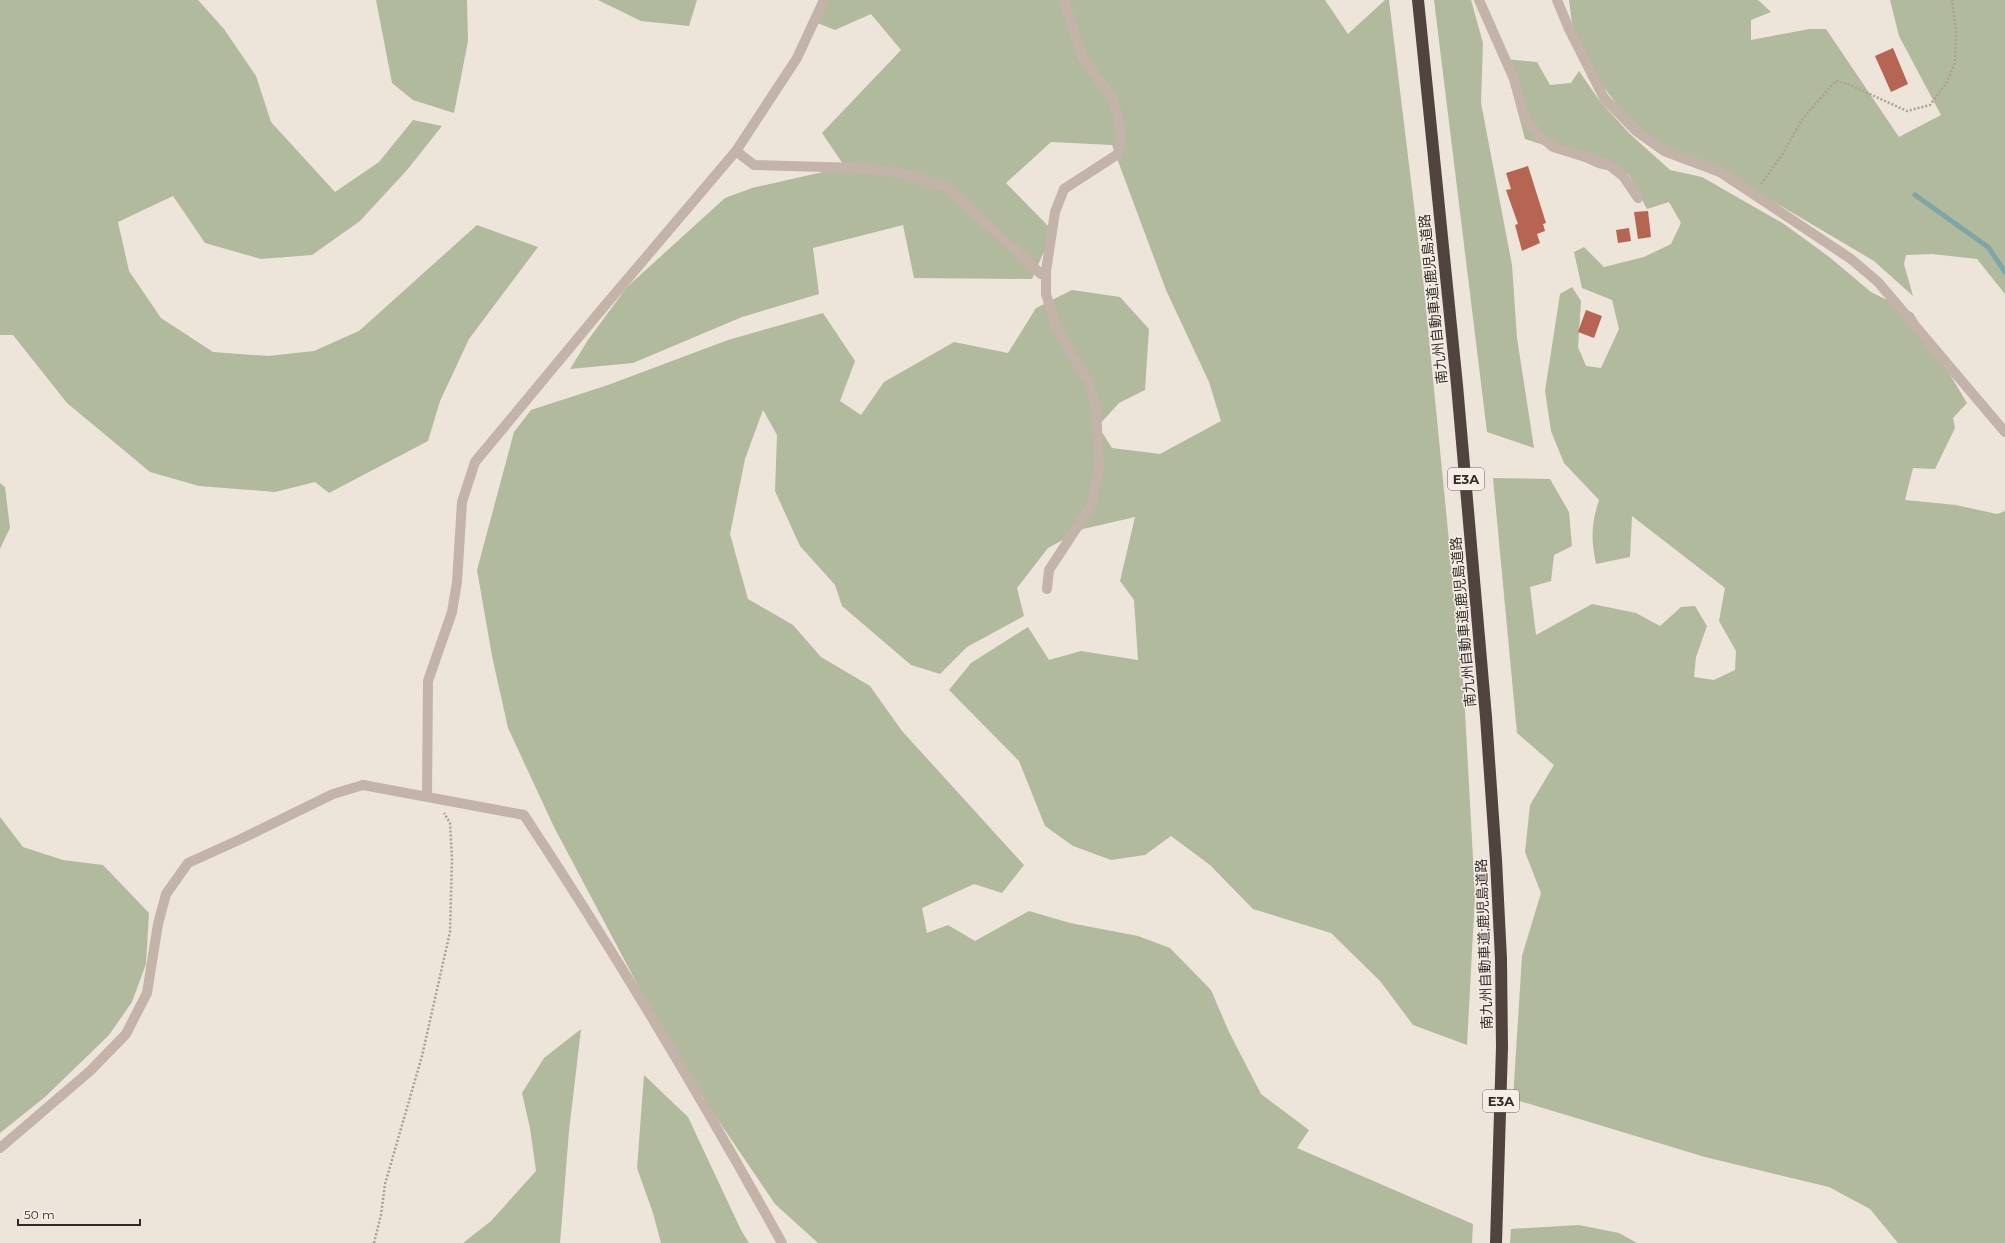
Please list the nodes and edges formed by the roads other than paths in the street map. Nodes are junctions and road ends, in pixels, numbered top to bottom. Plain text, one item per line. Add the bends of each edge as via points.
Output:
1 (824, 0) edge
2 (1064, 0) edge
3 (1418, 0) edge
4 (1479, 0) edge
5 (1557, 0) edge
6 (736, 151) junction
7 (1638, 198) dead end
8 (1046, 271) junction
9 (2005, 432) edge
10 (1047, 589) dead end
11 (430, 796) junction
12 (0, 1148) edge
13 (782, 1243) edge
14 (1496, 1243) edge

1 - 6 street via 797,58
2 - 8 street via 1082,56 1111,97 1118,114 1121,136 1118,154 1064,189 1055,212
3 - 14 highway, 南九州自動車道;鹿児島道路 / E3A via 1457,385 1484,693 1501,959 1502,1054
4 - 7 street via 1514,79 1525,119 1553,147 1608,164 1623,176
5 - 9 street via 1604,98 1636,130 1664,152 1720,172 1851,259 1878,282
6 - 8 street via 754,165 859,168 901,173 947,187 1040,274
6 - 11 street via 475,462 462,502 457,582 452,612 428,681
8 - 10 street via 1046,294 1056,326 1088,382 1096,406 1099,469 1091,506 1049,570
11 - 12 street via 362,785 333,794 188,863 166,894 158,924 148,993 126,1034 90,1071
11 - 13 street via 524,815 623,970 735,1158

